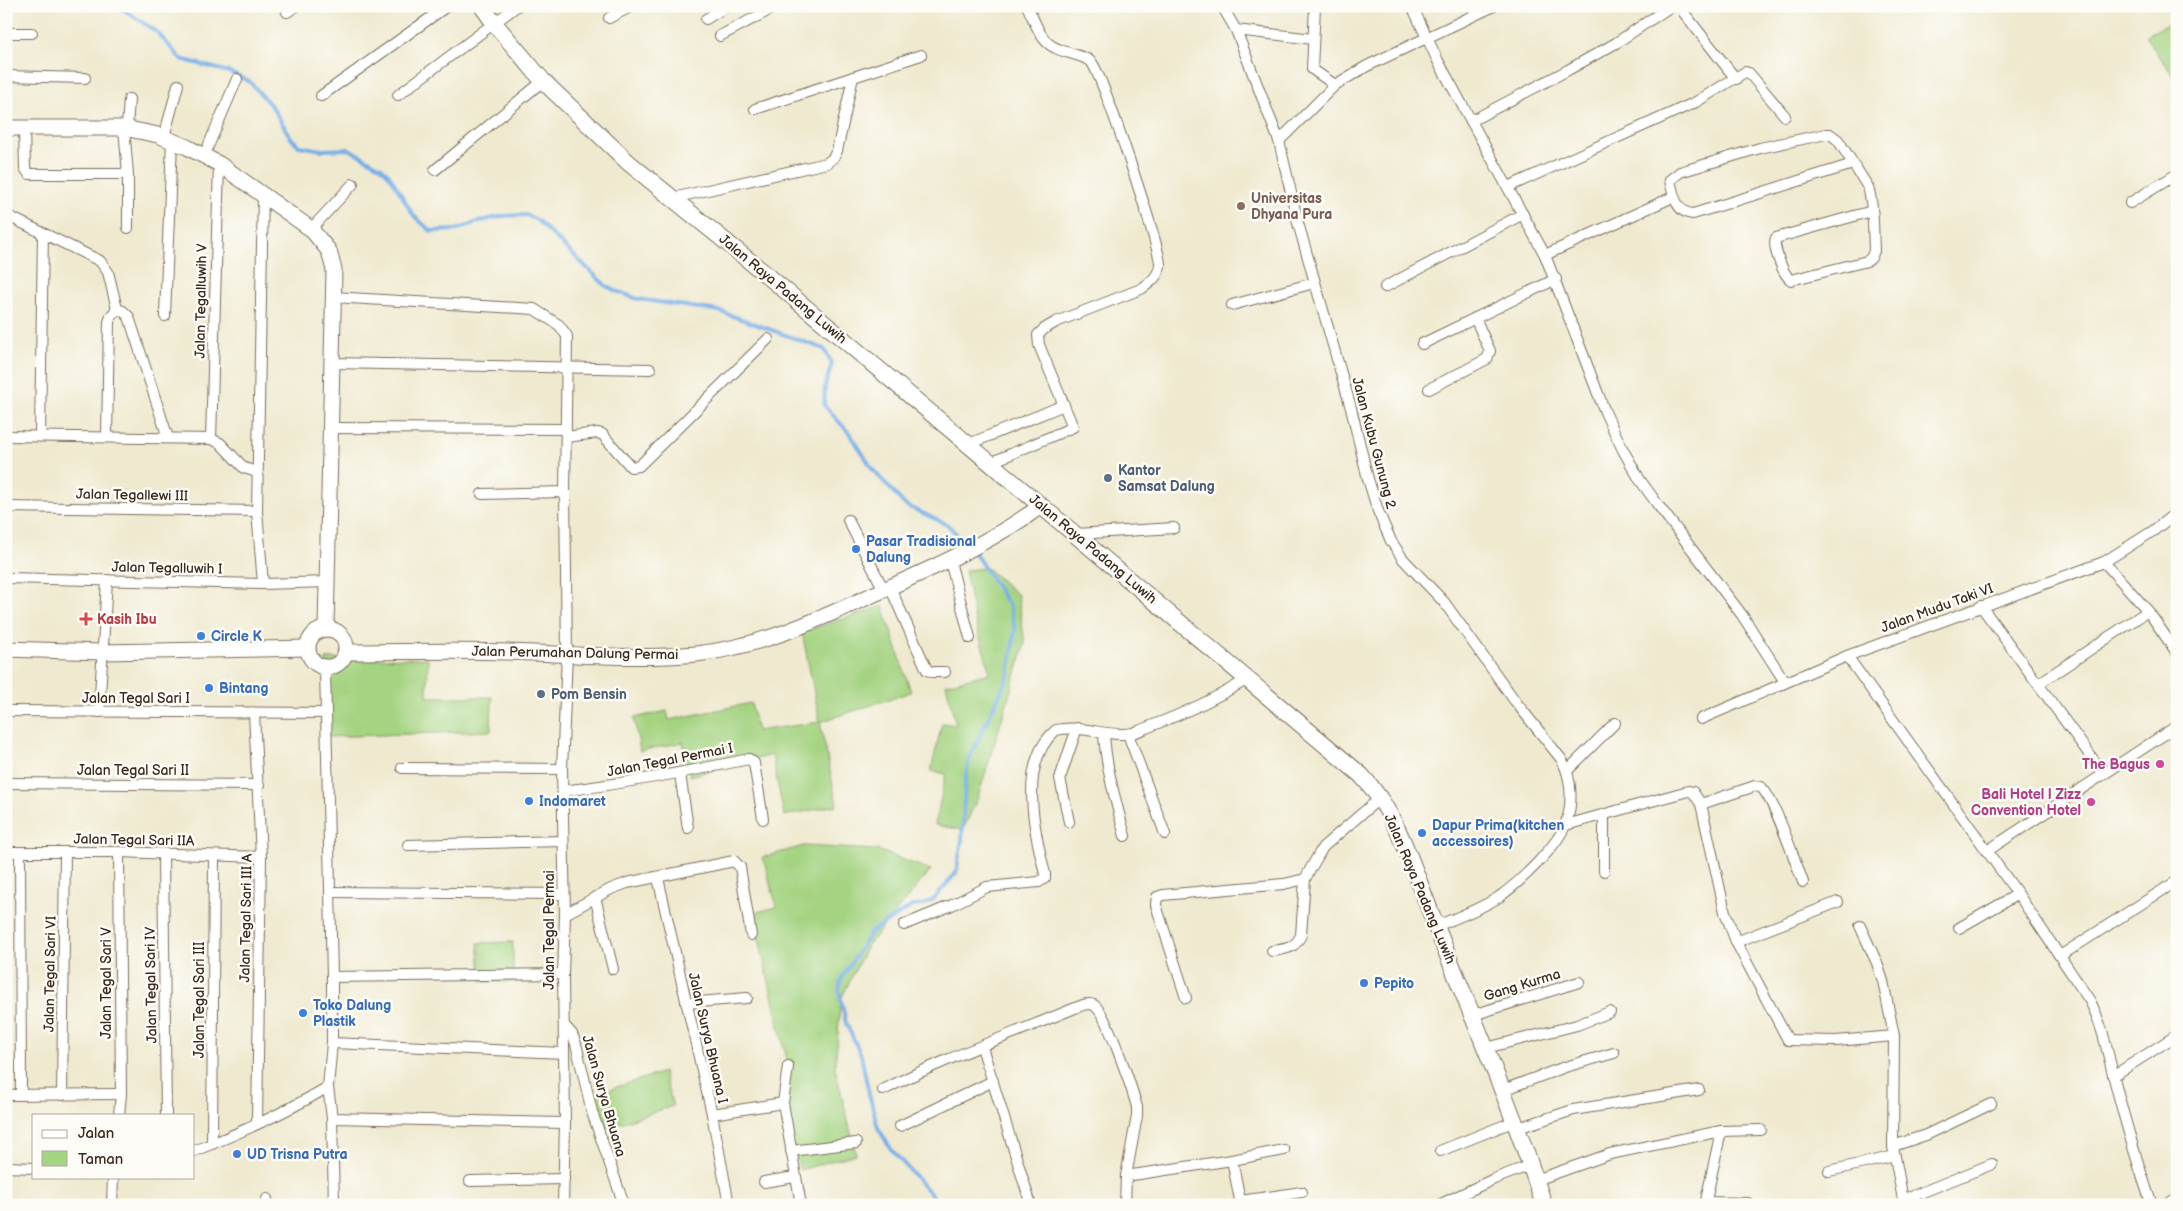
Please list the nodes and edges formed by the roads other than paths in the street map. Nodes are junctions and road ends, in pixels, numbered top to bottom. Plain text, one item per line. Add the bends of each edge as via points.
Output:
1 (447, 6) edge
2 (482, 6) edge
3 (517, 6) edge
4 (632, 6) edge
5 (727, 6) edge
6 (777, 6) edge
7 (1027, 6) edge
8 (1222, 6) edge
9 (1315, 6) edge
10 (1412, 6) edge
11 (1494, 6) edge
12 (1671, 6) edge
13 (1684, 13) dead end
14 (609, 18) dead end
15 (706, 19) dead end
16 (494, 23) junction
17 (1236, 30) junction
18 (6, 33) edge
19 (32, 33) dead end
20 (720, 36) dead end
21 (1313, 39) junction
22 (1428, 39) junction
23 (921, 55) dead end
24 (6, 76) edge
25 (852, 77) junction
26 (85, 78) dead end
27 (238, 79) dead end
28 (1736, 79) junction
29 (543, 81) junction
30 (178, 85) dead end
31 (1335, 85) junction
32 (398, 95) dead end
33 (322, 96) dead end
34 (129, 99) dead end
35 (755, 109) dead end
36 (1785, 116) dead end
37 (1471, 121) junction
38 (6, 128) edge
39 (24, 128) junction
40 (126, 128) junction
41 (168, 139) junction
42 (1279, 141) junction
43 (204, 156) junction
44 (219, 164) junction
45 (1853, 164) junction
46 (435, 170) dead end
47 (128, 174) junction
48 (2177, 174) edge
49 (353, 184) dead end
50 (1508, 187) junction
51 (263, 193) junction
52 (1673, 197) junction
53 (673, 198) junction
54 (2130, 203) dead end
55 (1872, 211) junction
56 (1524, 214) junction
57 (6, 215) edge
58 (128, 228) dead end
59 (311, 229) junction
60 (43, 233) junction
61 (1546, 255) junction
62 (1556, 279) junction
63 (1314, 283) junction
64 (1385, 287) dead end
65 (333, 297) junction
66 (1232, 305) dead end
67 (117, 309) junction
68 (165, 316) dead end
69 (1475, 318) junction
70 (768, 339) dead end
71 (1422, 344) dead end
72 (332, 363) junction
73 (568, 366) junction
74 (650, 369) dead end
75 (1429, 389) dead end
76 (1064, 405) junction
77 (331, 428) junction
78 (566, 433) junction
79 (6, 436) edge
80 (40, 436) junction
81 (107, 437) junction
82 (168, 438) junction
83 (211, 439) junction
84 (968, 444) junction
85 (990, 462) junction
86 (257, 472) junction
87 (564, 492) junction
88 (482, 494) dead end
89 (1040, 506) junction
90 (6, 507) edge
91 (257, 511) junction
92 (2177, 512) edge
93 (848, 520) dead end
94 (1174, 528) dead end
95 (1076, 534) junction
96 (950, 561) junction
97 (2104, 562) junction
98 (6, 578) edge
99 (107, 580) junction
100 (328, 582) junction
101 (264, 584) junction
102 (887, 588) junction
103 (1981, 606) junction
104 (2148, 611) junction
105 (326, 629) junction
106 (970, 638) dead end
107 (307, 648) junction
108 (6, 649) edge
109 (102, 652) junction
110 (346, 652) junction
111 (2177, 653) edge
112 (567, 655) junction
113 (1847, 656) junction
114 (325, 668) junction
115 (945, 672) dead end
116 (1248, 680) junction
117 (1785, 682) junction
118 (2038, 684) junction
119 (6, 711) edge
120 (100, 712) junction
121 (254, 713) junction
122 (326, 713) junction
123 (1701, 719) dead end
124 (1615, 723) dead end
125 (2177, 726) edge
126 (1077, 728) junction
127 (1104, 734) junction
128 (1128, 734) junction
129 (402, 768) dead end
130 (562, 769) junction
131 (1568, 770) junction
132 (2103, 773) junction
133 (680, 774) junction
134 (6, 783) edge
135 (259, 785) junction
136 (563, 790) junction
137 (1381, 797) junction
138 (1701, 804) junction
139 (1604, 815) junction
140 (763, 819) dead end
141 (1069, 822) dead end
142 (1566, 824) junction
143 (688, 828) dead end
144 (1165, 834) dead end
145 (1125, 836) dead end
146 (562, 841) junction
147 (408, 845) dead end
148 (6, 852) edge
149 (20, 852) junction
150 (119, 852) junction
151 (1986, 852) junction
152 (65, 853) junction
153 (163, 855) junction
154 (214, 856) junction
155 (261, 857) junction
156 (1604, 871) dead end
157 (658, 878) junction
158 (1305, 879) junction
159 (2177, 881) edge
160 (1803, 882) dead end
161 (330, 892) junction
162 (563, 894) junction
163 (2018, 894) junction
164 (595, 897) junction
165 (1838, 902) dead end
166 (565, 914) junction
167 (904, 925) dead end
168 (1436, 926) junction
169 (1860, 926) dead end
170 (1959, 928) dead end
171 (751, 935) dead end
172 (1736, 942) junction
173 (1272, 951) dead end
174 (2060, 956) junction
175 (613, 969) dead end
176 (562, 974) junction
177 (332, 977) junction
178 (1579, 982) dead end
179 (747, 998) dead end
180 (1186, 998) dead end
181 (686, 1002) junction
182 (1610, 1012) dead end
183 (1473, 1015) junction
184 (564, 1024) junction
185 (2177, 1035) edge
186 (1894, 1036) junction
187 (332, 1043) junction
188 (982, 1047) junction
189 (1486, 1048) junction
190 (563, 1053) junction
191 (1614, 1053) dead end
192 (788, 1066) dead end
193 (2113, 1076) junction
194 (993, 1081) junction
195 (328, 1087) junction
196 (884, 1090) dead end
197 (1503, 1090) junction
198 (1699, 1090) dead end
199 (121, 1094) junction
200 (6, 1095) edge
201 (21, 1095) junction
202 (62, 1095) junction
203 (783, 1103) junction
204 (1991, 1104) dead end
205 (119, 1114) edge
206 (166, 1114) edge
207 (712, 1114) junction
208 (332, 1118) junction
209 (565, 1123) junction
210 (257, 1124) junction
211 (1516, 1125) junction
212 (900, 1126) dead end
213 (1761, 1130) dead end
214 (1721, 1131) junction
215 (212, 1144) junction
216 (856, 1144) dead end
217 (1284, 1150) dead end
218 (791, 1151) junction
219 (1440, 1151) dead end
220 (1894, 1151) junction
221 (195, 1152) edge
222 (1232, 1160) junction
223 (1992, 1164) dead end
224 (6, 1167) edge
225 (32, 1168) edge
226 (1829, 1171) dead end
227 (1533, 1173) junction
228 (1126, 1176) junction
229 (795, 1177) junction
230 (113, 1178) edge
231 (564, 1179) junction
232 (470, 1181) dead end
233 (764, 1182) dead end
234 (1302, 1192) dead end
235 (2177, 1198) edge
236 (1241, 1203) edge
237 (1705, 1203) edge
238 (1748, 1203) dead end
239 (1904, 1203) edge
240 (112, 1205) edge
241 (334, 1205) edge
242 (563, 1205) edge
243 (624, 1205) edge
244 (729, 1205) edge
245 (802, 1205) edge
246 (1031, 1205) edge
247 (1125, 1205) edge
248 (1439, 1205) edge
249 (1544, 1205) edge
250 (2152, 1205) edge
251 (2166, 1205) edge

1 - 33 street
2 - 16 main road, Jalan Raya Padang Luwih
3 - 16 street
4 - 14 street
5 - 15 street
6 - 20 street
7 - 76 street via 1045,40 1056,48 1086,58 1094,65 1160,256 1157,274 1141,289 1056,322 1038,335 1039,345
8 - 17 street, Jalan Kubu Gunung 2
9 - 21 street
10 - 22 street
11 - 22 street
12 - 37 street via 1576,66
13 - 28 street
16 - 29 main road, Jalan Raya Padang Luwih
16 - 32 street
17 - 21 street
17 - 42 street, Jalan Kubu Gunung 2
18 - 19 street
21 - 31 street via 1312,69
22 - 31 street via 1367,66
22 - 37 street
23 - 25 street
24 - 26 street
25 - 35 street
25 - 53 street via 833,158
27 - 43 street
28 - 36 street via 1745,72 1749,73
28 - 50 street via 1696,102
29 - 46 street
29 - 53 main road, Jalan Raya Padang Luwih via 629,163
30 - 41 street
31 - 42 street
34 - 40 street
37 - 50 street
38 - 39 street
39 - 40 street
39 - 47 street via 28,174
40 - 41 street
40 - 47 street
41 - 43 street
41 - 68 street
42 - 63 street, Jalan Kubu Gunung 2
43 - 44 street
44 - 51 street
44 - 83 street, Jalan Tegalluwih V
45 - 52 street via 1693,214 1686,214
45 - 52 street via 1834,136 1816,136 1760,148 1680,172 1670,180
45 - 55 street via 1868,188
47 - 58 street
48 - 54 street
49 - 59 street
50 - 56 street
51 - 59 street
51 - 86 street
52 - 61 street
53 - 84 main road, Jalan Raya Padang Luwih
55 - 55 street via 1776,238 1774,245 1788,278 1871,258 1874,250
56 - 61 street
56 - 64 street
57 - 60 street
59 - 65 street via 333,260
60 - 67 street via 106,267
60 - 80 street
61 - 62 street
62 - 69 street
62 - 117 street via 1609,423 1635,472 1742,616
63 - 66 street
63 - 131 street, Jalan Kubu Gunung 2 via 1373,494 1391,541 1402,559 1450,610
65 - 72 street
65 - 73 street, Jalan Tegal Permai via 534,309 566,332
67 - 81 street via 109,322
67 - 82 street via 129,317
69 - 71 street
69 - 75 street via 1490,352 1488,359
70 - 78 street via 639,466 631,468 602,434
72 - 73 street
72 - 77 street
73 - 74 street
73 - 78 street, Jalan Tegal Permai
76 - 84 street
76 - 85 street via 1073,427
77 - 78 street
77 - 100 street
78 - 87 street, Jalan Tegal Permai
79 - 80 street
80 - 81 street
81 - 82 street
82 - 83 street
83 - 86 street via 220,443 244,468
84 - 85 main road, Jalan Raya Padang Luwih
85 - 89 main road, Jalan Raya Padang Luwih
86 - 91 street
87 - 88 street
87 - 112 street, Jalan Tegal Permai
89 - 95 main road, Jalan Raya Padang Luwih
89 - 96 street, Jalan Perumahan Dalung Permai via 1000,534
90 - 91 street, Jalan Tegallewi III
91 - 101 street
92 - 97 street, Jalan Mudu Taki VI
93 - 102 street
94 - 95 street
95 - 116 main road, Jalan Raya Padang Luwih
96 - 102 street, Jalan Perumahan Dalung Permai
96 - 106 street
97 - 103 street, Jalan Mudu Taki VI
97 - 104 street
98 - 99 street, Jalan Tegalluwih I
99 - 101 street, Jalan Tegalluwih I
99 - 109 street
100 - 101 street, Jalan Tegalluwih I
100 - 105 street
102 - 112 street, Jalan Perumahan Dalung Permai via 815,621 733,648 696,654
102 - 115 street via 927,670
103 - 113 street, Jalan Mudu Taki VI
103 - 118 street
104 - 111 street
104 - 118 street
105 - 107 street via 312,635
105 - 110 street via 341,636
107 - 109 street
107 - 114 street via 312,662
108 - 109 street
109 - 120 street
110 - 112 street, Jalan Perumahan Dalung Permai
110 - 114 street via 336,665
112 - 130 street, Jalan Tegal Permai
113 - 117 street, Jalan Mudu Taki VI
113 - 151 street
114 - 122 street
116 - 128 street via 1181,715
116 - 137 main road, Jalan Raya Padang Luwih via 1361,775
117 - 123 street, Jalan Mudu Taki VI
118 - 132 street
119 - 120 street, Jalan Tegal Sari I
120 - 121 street, Jalan Tegal Sari I
121 - 122 street, Jalan Tegal Sari I
121 - 135 street, Jalan Tegal Sari III A
122 - 161 street
124 - 131 street
125 - 132 street
126 - 127 street
126 - 141 street via 1060,778
126 - 167 street via 1056,730 1038,754 1032,792 1034,830 1044,878 1039,882 987,887
127 - 128 street
127 - 145 street via 1110,780
128 - 144 street
129 - 130 street
130 - 136 street, Jalan Tegal Permai
131 - 142 street, Jalan Kubu Gunung 2 via 1571,789
132 - 151 street
133 - 136 street, Jalan Tegal Permai I
133 - 140 street, Jalan Tegal Permai I via 751,759
133 - 143 street
134 - 135 street, Jalan Tegal Sari II
135 - 155 street, Jalan Tegal Sari III A
136 - 146 street, Jalan Tegal Permai
137 - 158 street via 1323,847
137 - 168 main road, Jalan Raya Padang Luwih
138 - 139 street via 1693,792 1688,791
138 - 160 street via 1755,786 1761,787
138 - 172 street via 1725,912
139 - 142 street
139 - 156 street
142 - 168 street, Jalan Kubu Gunung 2 via 1533,867 1499,896
146 - 147 street
146 - 162 street, Jalan Tegal Permai
148 - 149 street, Jalan Tegal Sari IIA
149 - 152 street, Jalan Tegal Sari IIA
149 - 201 street
150 - 152 street, Jalan Tegal Sari IIA
150 - 153 street, Jalan Tegal Sari IIA
150 - 199 street, Jalan Tegal Sari V
151 - 163 street
152 - 202 street, Jalan Tegal Sari VI
153 - 154 street, Jalan Tegal Sari IIA
153 - 206 street, Jalan Tegal Sari IV
154 - 155 street, Jalan Tegal Sari IIA
154 - 215 street, Jalan Tegal Sari III
155 - 210 street, Jalan Tegal Sari III A
157 - 164 street via 627,883
157 - 171 street via 736,862 740,867
157 - 181 street, Jalan Surya Bhuana I
158 - 173 street via 1301,936 1287,949
158 - 180 street via 1157,897 1156,905
159 - 174 street
161 - 162 street
161 - 177 street
162 - 166 street, Jalan Tegal Permai
163 - 170 street
163 - 174 street
164 - 166 street
164 - 175 street
165 - 172 street
166 - 176 street, Jalan Tegal Permai
168 - 183 main road, Jalan Raya Padang Luwih
169 - 186 street via 1883,981
172 - 186 street via 1788,1040 1836,1041
174 - 193 street via 2098,1016
176 - 177 street
176 - 184 street, Jalan Tegal Permai
177 - 187 street
178 - 183 street, Gang Kurma
179 - 181 street
181 - 207 street, Jalan Surya Bhuana I
182 - 189 street via 1577,1025
183 - 189 main road, Jalan Raya Padang Luwih
184 - 190 street, Jalan Tegal Permai
184 - 243 street, Jalan Surya Bhuana via 576,1044 592,1112
185 - 193 street
186 - 220 street
187 - 190 street
187 - 195 street
188 - 194 street
188 - 196 street via 920,1071
188 - 228 street via 1087,1004 1096,1007 1117,1050 1137,1106
189 - 197 main road, Jalan Raya Padang Luwih
190 - 209 street, Jalan Tegal Permai
191 - 197 street
192 - 203 street
193 - 250 street
194 - 212 street
194 - 246 street
195 - 208 street
195 - 210 street
197 - 211 main road, Jalan Raya Padang Luwih
198 - 211 street via 1573,1110
199 - 202 street
199 - 205 street, Jalan Tegal Sari V
200 - 201 street
201 - 202 street
203 - 207 street
203 - 218 street
204 - 220 street
207 - 244 street, Jalan Surya Bhuana I
208 - 209 street
208 - 241 street
209 - 231 street, Jalan Tegal Permai
210 - 215 street
211 - 219 street
211 - 227 main road, Jalan Raya Padang Luwih
213 - 214 street
214 - 227 street
214 - 237 street
215 - 221 street
216 - 218 street
217 - 222 street
218 - 229 street
220 - 226 street
220 - 239 street
222 - 228 street
222 - 236 street
223 - 239 street
224 - 225 street
227 - 248 street via 1494,1179
227 - 249 main road, Jalan Raya Padang Luwih
228 - 247 street
229 - 233 street
229 - 245 street
230 - 240 street
231 - 232 street
231 - 242 street, Jalan Tegal Permai
234 - 236 street
235 - 251 street
237 - 238 street

